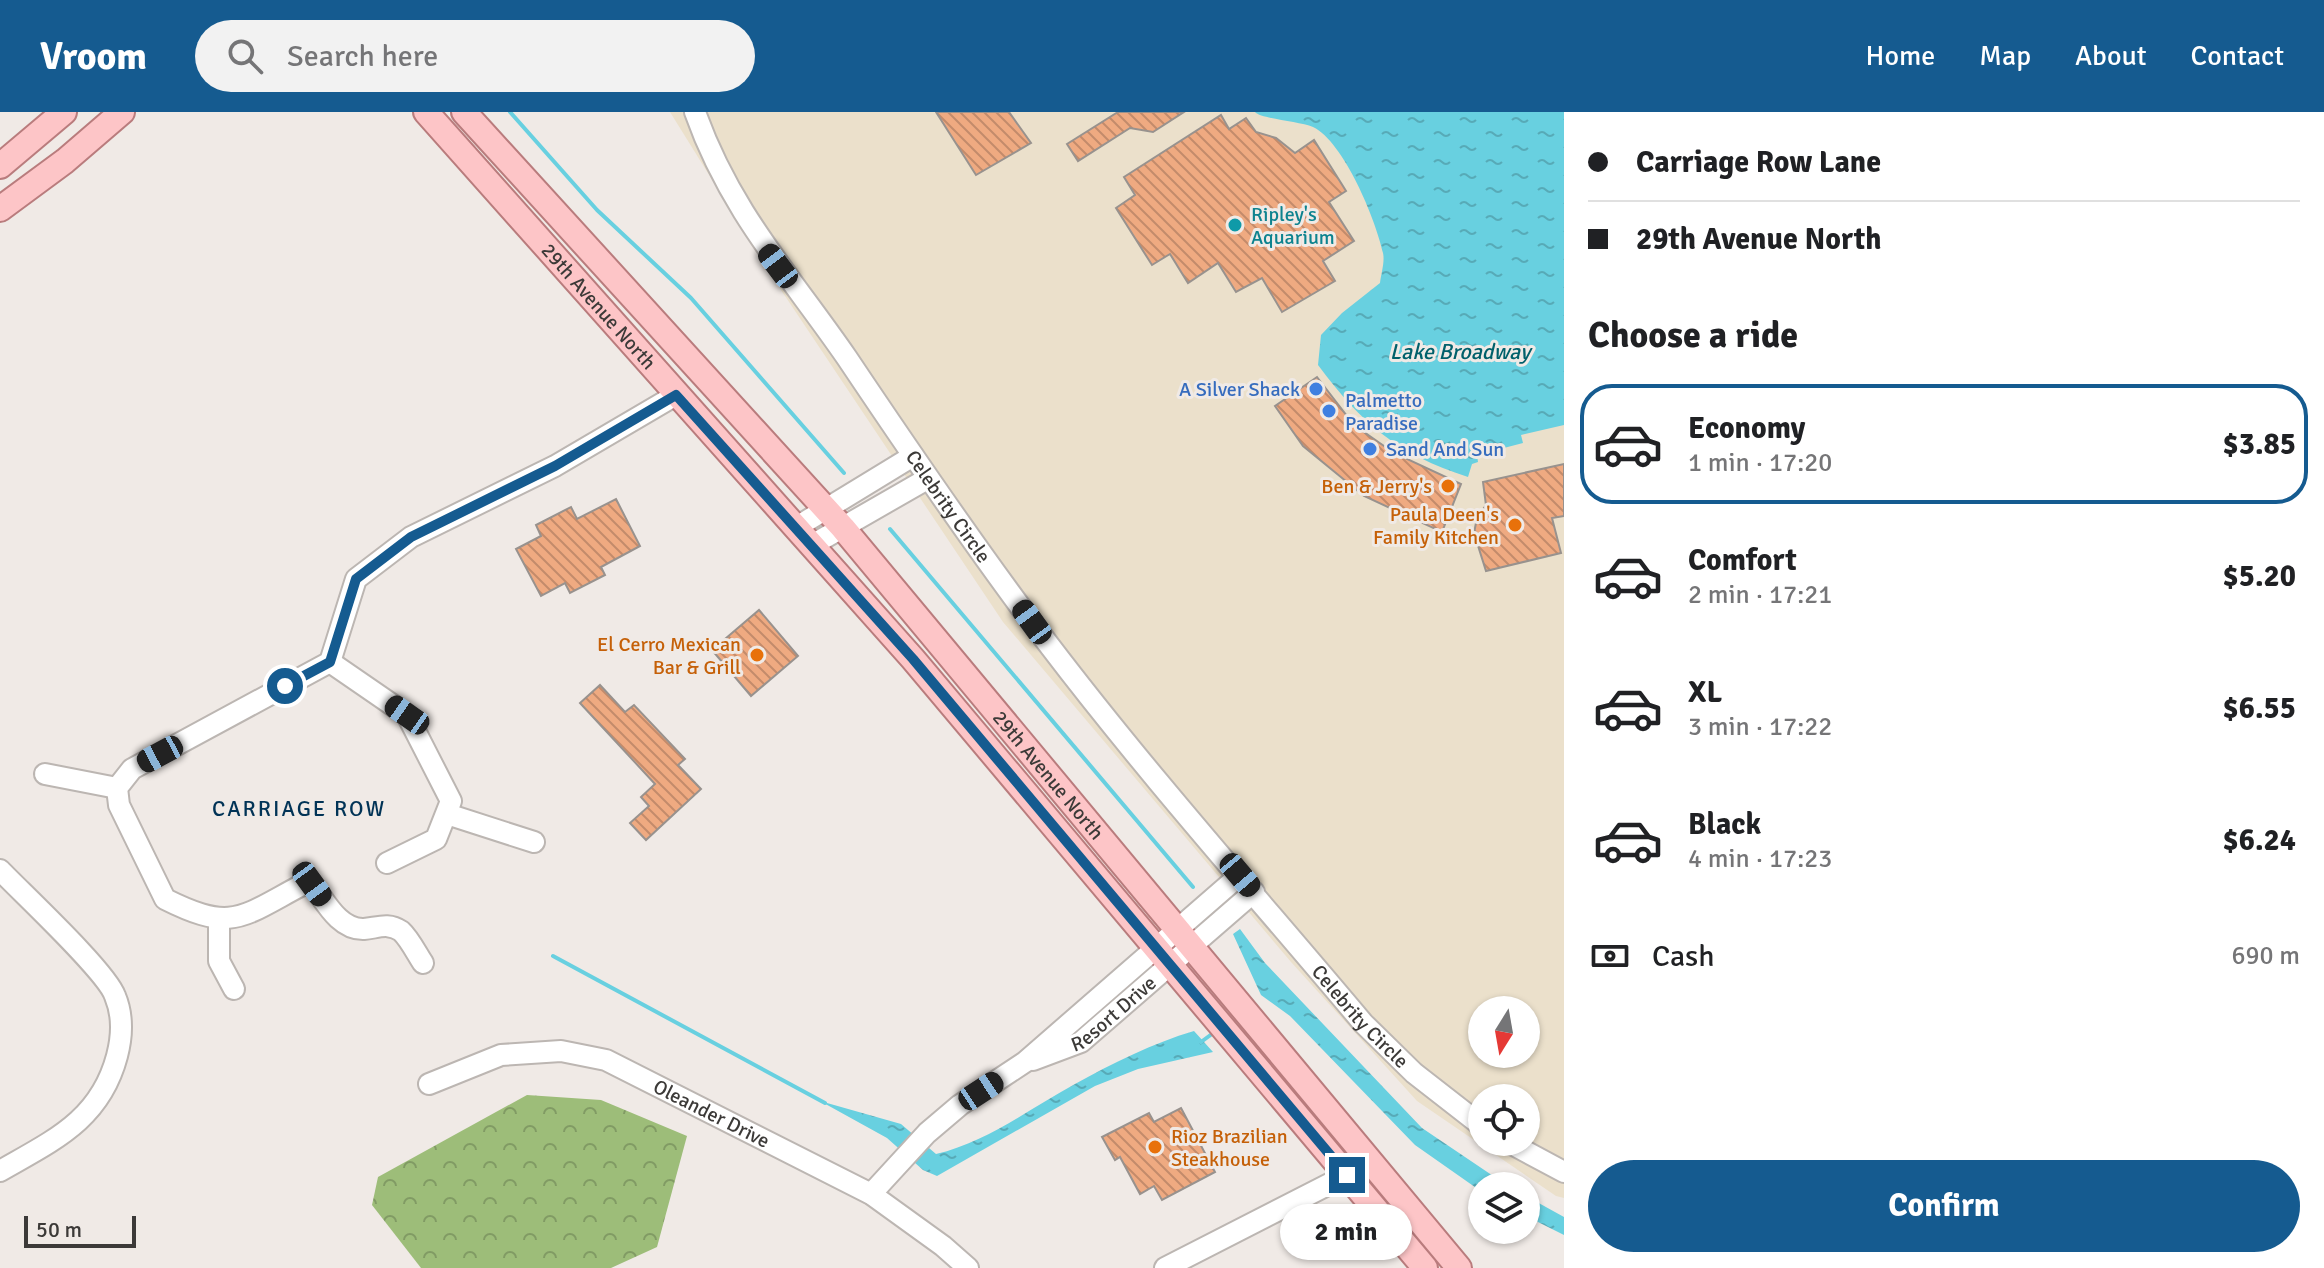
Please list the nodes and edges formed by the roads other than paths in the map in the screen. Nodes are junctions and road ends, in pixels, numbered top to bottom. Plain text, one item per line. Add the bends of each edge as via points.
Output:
1 (64, 112) edge
2 (122, 112) edge
3 (426, 112) edge
4 (464, 112) edge
5 (695, 112) edge
6 (0, 166) edge
7 (0, 209) edge
8 (676, 395) junction
9 (913, 456) junction
10 (927, 479) junction
11 (826, 509) junction
12 (843, 528) junction
13 (803, 536) junction
14 (330, 662) junction
15 (45, 774) dead end
16 (117, 788) junction
17 (447, 814) junction
18 (534, 842) dead end
19 (387, 863) dead end
20 (0, 870) edge
21 (1240, 875) junction
22 (1254, 892) junction
23 (219, 919) junction
24 (1185, 938) junction
25 (1163, 958) junction
26 (423, 963) dead end
27 (234, 989) dead end
28 (429, 1084) dead end
29 (1468, 1115) edge
30 (1534, 1156) edge
31 (0, 1171) edge
32 (1564, 1172) edge
33 (1347, 1175) junction
34 (871, 1194) junction
35 (968, 1268) edge
36 (1165, 1268) edge
37 (1425, 1268) edge
38 (1459, 1268) edge

1 - 6 main road
2 - 7 main road
3 - 8 main road, 29th Avenue North
4 - 11 main road, 29th Avenue North
5 - 9 street, Celebrity Circle via 718,168 761,244
8 - 13 main road, 29th Avenue North
8 - 14 street via 555,466 411,537 356,579
9 - 10 street, Celebrity Circle
9 - 11 street
10 - 12 street
10 - 21 street, Celebrity Circle via 1066,667
11 - 12 main road, 29th Avenue North
11 - 13 street
12 - 13 street
12 - 24 main road, 29th Avenue North
13 - 25 main road, 29th Avenue North
14 - 16 street via 132,769
14 - 17 street via 407,715 451,801
15 - 16 street
16 - 23 street via 119,805 165,899
17 - 18 street
17 - 19 street via 436,839
20 - 31 street via 115,994 122,1036 111,1080 95,1106 61,1135
21 - 22 street, Celebrity Circle
21 - 24 street
22 - 24 street
22 - 29 street, Celebrity Circle via 1363,1023
23 - 26 street via 243,916 312,884 348,925 362,929 381,924 401,931
23 - 27 street via 219,961
24 - 25 street, Resort Drive
24 - 38 main road, 29th Avenue North
25 - 33 main road, 29th Avenue North
25 - 34 street, Resort Drive via 960,1105
28 - 34 street, Oleander Drive via 501,1055 561,1051 606,1060
30 - 32 street
33 - 36 street
33 - 37 main road, 29th Avenue North
34 - 35 street, Oleander Drive

